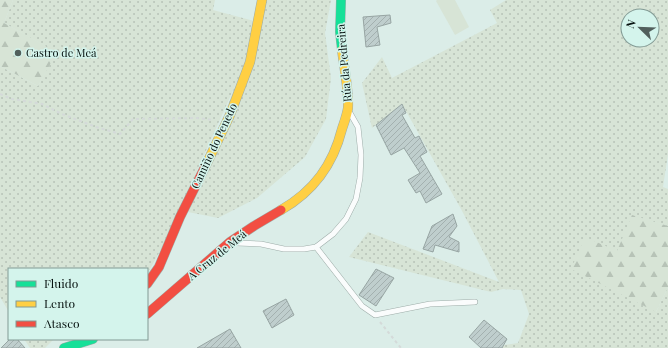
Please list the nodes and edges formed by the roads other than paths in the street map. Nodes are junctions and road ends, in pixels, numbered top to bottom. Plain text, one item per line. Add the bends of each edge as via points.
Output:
1 (262, 0) edge
2 (341, 0) edge
3 (348, 109) junction
4 (292, 204) joint
5 (230, 242) junction
6 (316, 247) junction
7 (148, 283) edge
8 (475, 302) dead end
9 (148, 313) edge
10 (89, 340) edge
11 (64, 348) edge

1 - 7 street, Camiño do Penedo via 250,62 230,115 180,217 159,267
2 - 3 street, Rúa da Pedreira via 340,32
3 - 4 street, Rúa da Pedreira via 339,142 327,168 310,189
3 - 6 lane via 358,128 362,155 356,199 342,224
4 - 5 street, A Cruz de Meá
5 - 6 lane via 284,249
5 - 9 street, A Cruz de Meá
6 - 8 lane via 362,306 375,315 430,304
10 - 11 street

